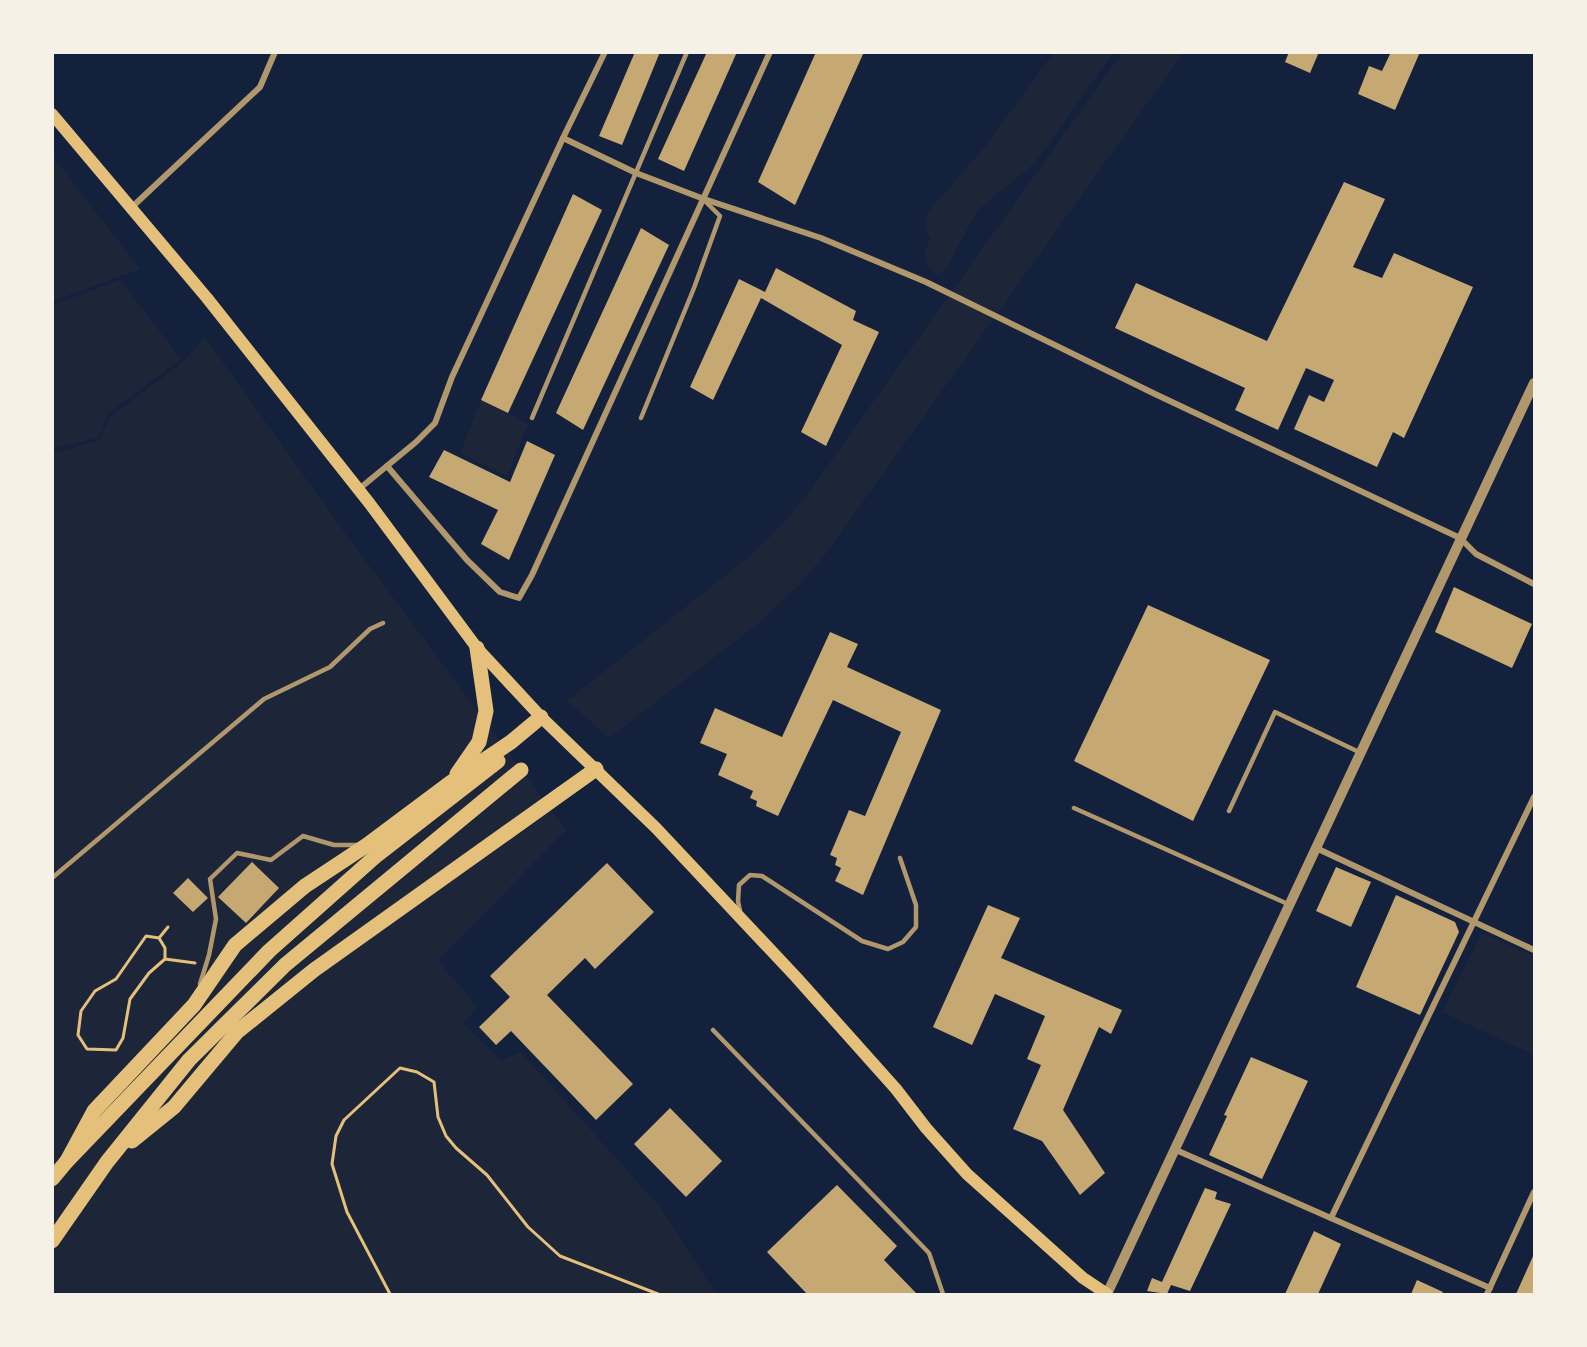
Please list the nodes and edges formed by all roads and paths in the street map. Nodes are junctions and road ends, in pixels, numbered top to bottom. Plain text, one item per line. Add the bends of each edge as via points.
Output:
1 (275, 52) edge
2 (605, 52) edge
3 (687, 52) edge
4 (770, 52) edge
5 (52, 114) edge
6 (563, 138) junction
7 (636, 173) junction
8 (704, 199) junction
9 (131, 208) junction
10 (1534, 382) edge
11 (532, 418) dead end
12 (641, 418) dead end
13 (387, 466) junction
14 (359, 489) junction
15 (1460, 538) junction
16 (1534, 584) edge
17 (383, 623) dead end
18 (477, 648) junction
19 (541, 717) junction
20 (514, 750) dead end
21 (1361, 753) junction
22 (596, 769) junction
23 (521, 770) dead end
24 (450, 783) junction
25 (1534, 796) edge
26 (1074, 808) dead end
27 (1229, 811) dead end
28 (367, 845) junction
29 (1317, 848) junction
30 (900, 858) dead end
31 (52, 878) edge
32 (1290, 905) junction
33 (742, 920) junction
34 (1474, 922) junction
35 (168, 927) dead end
36 (159, 938) junction
37 (1534, 950) edge
38 (165, 958) junction
39 (206, 965) junction
40 (194, 1005) junction
41 (713, 1030) dead end
42 (1176, 1150) junction
43 (67, 1161) junction
44 (107, 1162) junction
45 (52, 1179) edge
46 (1534, 1192) edge
47 (1331, 1218) junction
48 (52, 1241) edge
49 (1488, 1291) edge
50 (390, 1294) edge
51 (658, 1294) edge
52 (943, 1294) edge
53 (1107, 1294) edge

1 - 9 street via 260,87
2 - 6 street
3 - 7 lane
4 - 8 street
5 - 9 main road
6 - 7 street
6 - 13 street via 452,377 435,423
7 - 8 street
7 - 11 lane
8 - 12 lane via 720,216
8 - 13 street via 519,598 500,592 467,560
8 - 15 street via 822,238 916,278
9 - 14 main road
10 - 15 street
13 - 14 street
14 - 18 main road
15 - 16 street via 1476,554
15 - 21 street
17 - 31 lane via 370,629 330,667 264,699
18 - 19 main road
18 - 24 highway via 486,711 479,742
19 - 22 main road
19 - 24 highway
20 - 43 highway via 377,855 269,951
21 - 27 lane via 1275,712
21 - 29 street
22 - 33 main road
22 - 44 highway via 297,984 237,1032 174,1107
23 - 44 highway via 285,965 189,1060
24 - 28 highway
25 - 34 street
26 - 32 lane
28 - 39 lane via 334,845 303,836 271,860 237,853 210,879 216,919
28 - 40 highway via 305,886 235,945
29 - 32 street
29 - 34 street
30 - 33 lane via 916,905 916,927 903,942 888,950 862,940 762,876 750,875 739,885
32 - 42 street
33 - 53 main road via 875,1064 967,1174 1083,1278
34 - 37 street
34 - 47 street
35 - 36 path
36 - 38 path
36 - 38 path via 146,936 116,979 95,991 81,1011 78,1035 87,1049 117,1050 130,999
38 - 39 path
39 - 40 lane
40 - 43 highway via 94,1111
41 - 52 lane via 929,1253
42 - 47 street
42 - 53 street
43 - 45 highway
44 - 48 highway
46 - 49 street
47 - 49 street
50 - 51 path via 347,1212 332,1164 336,1136 344,1120 400,1068 434,1082 438,1117 446,1136 487,1175 528,1227 560,1256

